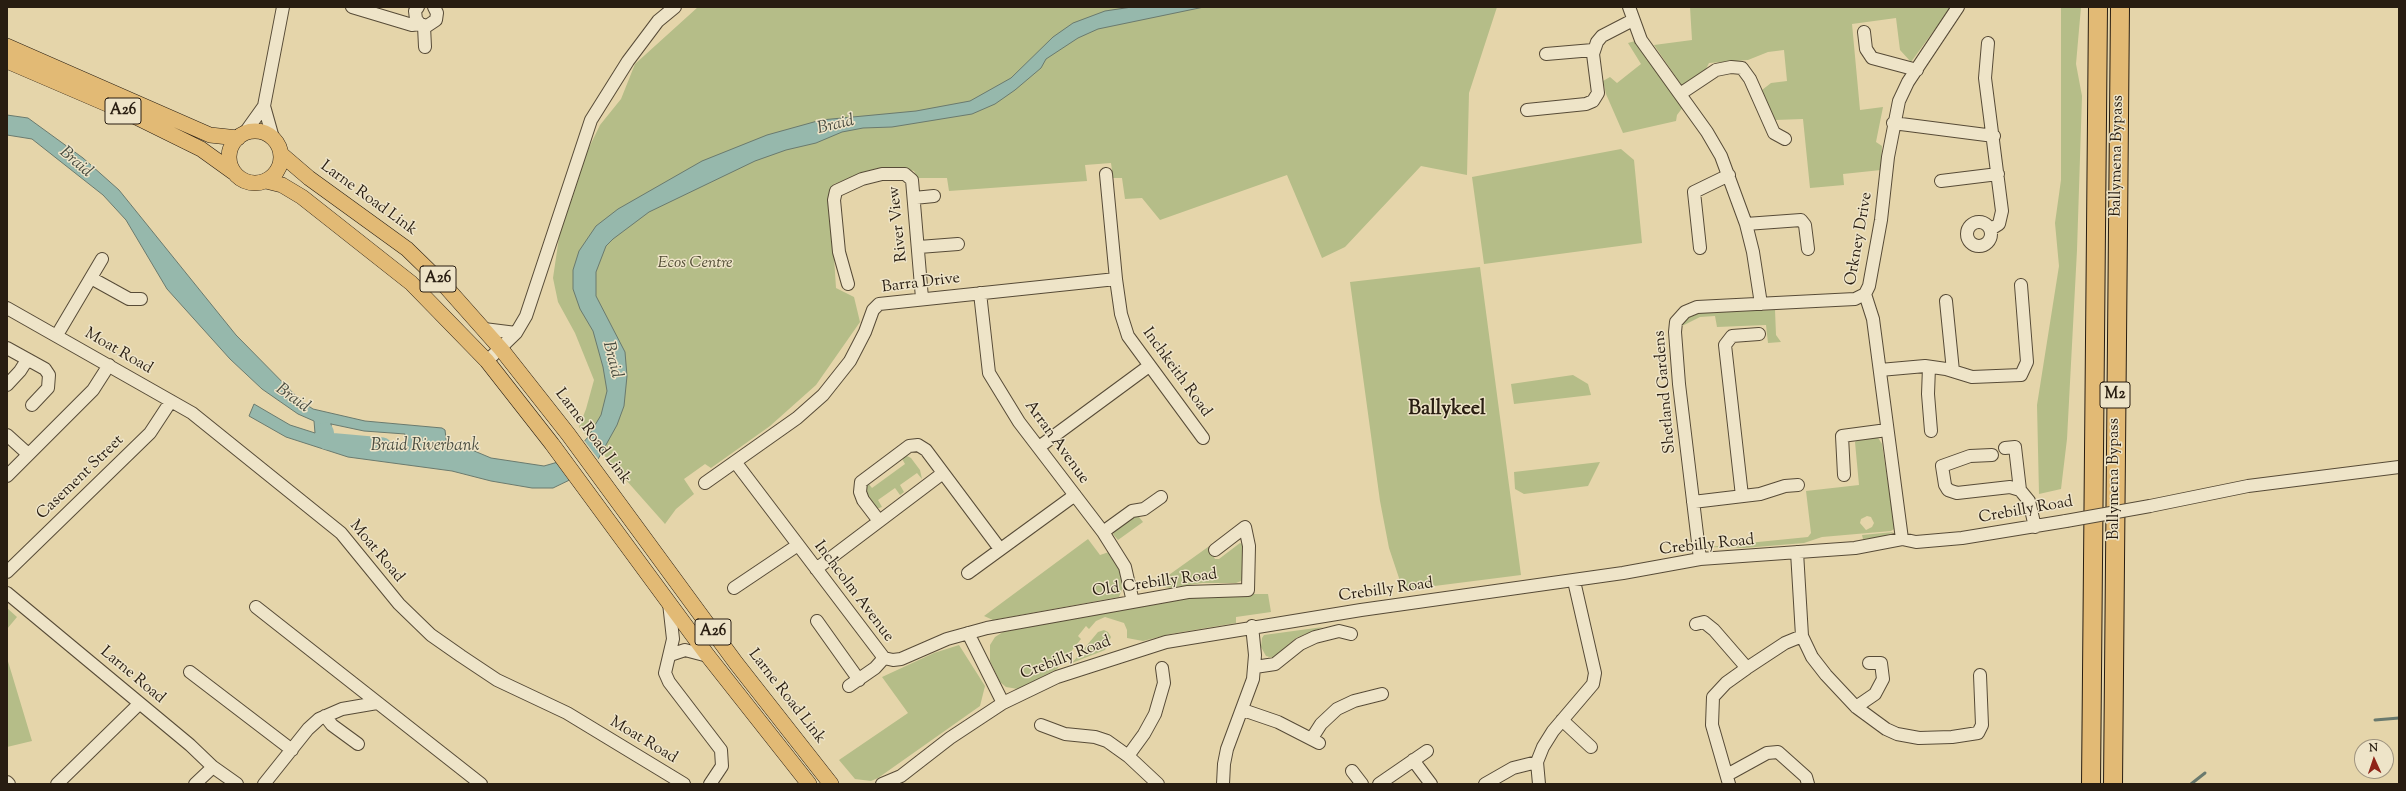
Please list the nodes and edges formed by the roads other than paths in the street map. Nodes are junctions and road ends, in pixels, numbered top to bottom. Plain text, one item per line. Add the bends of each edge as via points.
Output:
1 (283, 7) edge
2 (352, 7) edge
3 (434, 7) edge
4 (675, 7) edge
5 (1629, 7) edge
6 (1958, 7) edge
7 (2098, 7) edge
8 (2120, 7) edge
9 (418, 8) edge
10 (385, 13) edge
11 (1633, 20) junction
12 (422, 25) junction
13 (1864, 32) dead end
14 (1988, 43) dead end
15 (7, 46) edge
16 (425, 47) dead end
17 (1593, 50) junction
18 (1546, 54) dead end
19 (7, 61) edge
20 (1917, 70) junction
21 (1680, 94) junction
22 (264, 106) junction
23 (1527, 110) dead end
24 (1893, 123) junction
25 (241, 136) junction
26 (1994, 136) junction
27 (273, 138) junction
28 (1785, 139) dead end
29 (281, 154) junction
30 (233, 172) junction
31 (1106, 174) dead end
32 (1998, 174) junction
33 (1729, 175) junction
34 (266, 181) junction
35 (1941, 181) dead end
36 (934, 196) dead end
37 (914, 198) junction
38 (1746, 224) junction
39 (1990, 229) dead end
40 (958, 244) dead end
41 (918, 247) junction
42 (1700, 248) dead end
43 (1808, 249) dead end
44 (102, 259) dead end
45 (91, 278) junction
46 (1116, 279) junction
47 (848, 284) dead end
48 (2021, 285) dead end
49 (980, 293) junction
50 (1865, 294) junction
51 (922, 298) junction
52 (141, 299) dead end
53 (1946, 302) dead end
54 (1761, 304) junction
55 (7, 308) edge
56 (484, 329) junction
57 (516, 333) junction
58 (1759, 334) dead end
59 (57, 335) junction
60 (7, 348) edge
61 (501, 348) junction
62 (27, 360) junction
63 (487, 361) junction
64 (109, 365) junction
65 (1149, 366) junction
66 (1928, 366) junction
67 (1880, 370) junction
68 (1954, 371) junction
69 (7, 385) edge
70 (171, 401) junction
71 (32, 405) dead end
72 (1887, 430) junction
73 (1932, 431) dead end
74 (7, 435) edge
75 (1203, 438) dead end
76 (1039, 447) junction
77 (2005, 448) dead end
78 (28, 454) junction
79 (1992, 455) dead end
80 (736, 463) junction
81 (2399, 467) edge
82 (943, 473) junction
83 (1844, 475) dead end
84 (7, 476) edge
85 (705, 483) dead end
86 (1798, 485) dead end
87 (2020, 490) junction
88 (1075, 495) junction
89 (1742, 496) junction
90 (1161, 497) dead end
91 (1693, 502) junction
92 (879, 521) junction
93 (2035, 527) junction
94 (1104, 532) junction
95 (1902, 538) junction
96 (798, 545) junction
97 (1000, 549) junction
98 (1215, 550) dead end
99 (1797, 552) junction
100 (1700, 559) junction
101 (816, 569) junction
102 (7, 572) edge
103 (968, 573) dead end
104 (1574, 581) junction
105 (734, 588) dead end
106 (7, 593) edge
107 (1133, 602) junction
108 (669, 603) junction
109 (256, 607) dead end
110 (817, 621) dead end
111 (1696, 624) dead end
112 (1252, 626) junction
113 (968, 633) junction
114 (1351, 634) dead end
115 (1802, 636) junction
116 (670, 655) junction
117 (708, 656) junction
118 (884, 658) junction
119 (1869, 663) dead end
120 (1255, 667) junction
121 (1162, 668) dead end
122 (1747, 668) junction
123 (190, 672) dead end
124 (1980, 675) dead end
125 (1382, 694) dead end
126 (377, 703) junction
127 (1003, 703) junction
128 (139, 704) junction
129 (1856, 707) junction
130 (1243, 710) junction
131 (325, 716) junction
132 (1562, 720) junction
133 (1041, 725) dead end
134 (358, 744) dead end
135 (1591, 747) dead end
136 (292, 750) junction
137 (1427, 751) dead end
138 (1128, 756) junction
139 (1413, 760) junction
140 (1537, 762) junction
141 (213, 767) junction
142 (1352, 771) dead end
143 (898, 780) edge
144 (1728, 780) edge
145 (2113, 781) edge
146 (58, 784) edge
147 (195, 784) edge
148 (237, 784) edge
149 (264, 784) edge
150 (481, 784) edge
151 (684, 784) edge
152 (710, 784) edge
153 (809, 784) edge
154 (831, 784) edge
155 (882, 784) edge
156 (1158, 784) edge
157 (1223, 784) edge
158 (1362, 784) edge
159 (1379, 784) edge
160 (1431, 784) edge
161 (1485, 784) edge
162 (1539, 784) edge
163 (1808, 784) edge
164 (2091, 784) edge

1 - 22 street
2 - 10 street
3 - 12 street via 437,12 436,20 431,25
4 - 57 street via 658,21 628,61 586,131 526,316
5 - 11 street
6 - 20 street, Orkney Drive
7 - 164 highway, Ballymena Bypass / M2
8 - 145 highway, Ballymena Bypass / M2
9 - 10 street via 407,14
9 - 12 street via 415,15
10 - 12 street via 412,25
11 - 17 street via 1602,36
11 - 21 street via 1648,51
12 - 16 street
13 - 20 street via 1866,49 1872,58
14 - 26 street via 1985,78
15 - 25 main road, A26 via 210,135
17 - 18 street
17 - 23 street via 1598,92 1594,100 1586,104
19 - 30 main road, A26 via 128,113 201,149
20 - 24 street, Orkney Drive via 1901,95
21 - 28 street via 1716,70 1742,68 1750,79 1774,133
21 - 33 street via 1711,138
22 - 25 street
22 - 27 street
24 - 26 street
24 - 50 street, Orkney Drive via 1881,220 1869,286
25 - 27 main road, A26 via 258,132
25 - 30 main road via 230,151
26 - 32 street
27 - 29 main road, A26
29 - 34 main road via 278,170
29 - 56 main road, Larne Road Link / A26 via 309,178 407,249
30 - 34 main road, A26 via 252,183
31 - 46 street
32 - 35 street
32 - 39 street via 2002,214 1999,224
33 - 38 street
33 - 42 street via 1694,192
34 - 63 main road, A26 via 282,185 302,197 411,283
36 - 37 street
37 - 41 street, River View
37 - 47 street, River View via 911,177 901,174 882,174 862,179 836,191 839,252
38 - 43 street via 1800,220 1805,226
38 - 54 street
40 - 41 street
41 - 51 street, River View
44 - 45 street
45 - 52 street via 129,299
45 - 59 street
46 - 49 street, Barra Drive
46 - 65 street, Inchkeith Road via 1124,327
48 - 68 street via 2027,359 2023,373 2015,376 1972,377
49 - 51 street, Barra Drive
49 - 76 street, Arran Avenue via 989,373
50 - 54 street, Shetland Gardens via 1854,298
50 - 67 street, Orkney Drive via 1871,309
51 - 80 street, Barra Drive via 883,302 876,306 850,361 826,391 797,418
53 - 68 street
54 - 91 street, Shetland Gardens via 1695,307 1683,314 1675,324 1679,384
55 - 59 street, Moat Road
56 - 57 street
56 - 61 main road, Larne Road Link / A26
57 - 61 street
58 - 89 street via 1732,336 1725,345
59 - 64 street, Moat Road
60 - 62 street
61 - 63 street
61 - 154 main road, Larne Road Link / A26 via 568,434 736,663
62 - 69 street
62 - 71 street via 47,371 50,378 48,388
63 - 108 main road, A26 via 552,444
64 - 70 street, Moat Road
64 - 78 street via 93,390
65 - 75 street, Inchkeith Road
65 - 76 street
66 - 67 street
66 - 68 street
66 - 73 street
67 - 72 street, Orkney Drive
70 - 102 street, Casement Street via 150,433
70 - 151 street, Moat Road via 205,422 341,533 393,598 431,635 497,680 567,713
72 - 83 street via 1842,436
72 - 95 street, Orkney Drive
74 - 78 street
76 - 88 street, Arran Avenue
77 - 87 street via 2015,447
78 - 84 street
79 - 87 street via 1970,456 1942,466 1948,490 1957,492 2010,487
80 - 85 street, Barra Drive
80 - 96 street, Inchcolm Avenue
81 - 93 street, Crebilly Road, bridge via 2248,486
82 - 92 street
82 - 92 street via 926,450 914,445 865,478 860,485 860,494
82 - 97 street
86 - 89 street
87 - 93 street via 2029,501
88 - 94 street, Arran Avenue
88 - 97 street
89 - 91 street
90 - 94 street via 1144,508 1132,511
91 - 100 street, Shetland Gardens
92 - 101 street
93 - 95 street, Crebilly Road via 1916,542
94 - 107 street, Arran Avenue via 1125,567
95 - 99 street, Crebilly Road via 1854,548
96 - 101 street, Inchcolm Avenue
96 - 105 street, Inchcolm Avenue
97 - 103 street
98 - 107 street, Old Crebilly Road via 1245,527 1249,546 1248,590 1205,590
99 - 100 street, Crebilly Road
99 - 115 street
100 - 104 street, Crebilly Road
101 - 118 street, Inchcolm Avenue
104 - 112 street, Crebilly Road
104 - 132 street via 1595,674 1593,684
106 - 128 street, Larne Road
107 - 113 street, Old Crebilly Road
108 - 116 street via 673,633
108 - 117 main road, A26
109 - 126 street
110 - 118 street via 854,683
111 - 122 street via 1704,622 1714,630
112 - 120 street
112 - 127 street, Crebilly Road via 1166,642 1120,655 1057,677
113 - 118 street via 901,658
113 - 127 street
114 - 120 street via 1339,631 1321,635 1300,644 1275,664
115 - 122 street via 1785,643
115 - 129 street via 1812,657
116 - 117 street via 685,650
116 - 152 street via 665,668 667,680 721,750 722,766
117 - 153 main road, A26
119 - 129 street via 1880,664 1883,679 1874,694
120 - 130 street
121 - 138 street via 1164,684 1155,714
122 - 144 street via 1719,690 1712,701 1712,725
123 - 136 street
124 - 129 street via 1982,725 1980,731 1973,734 1952,737 1908,737 1886,729
125 - 130 street via 1354,701 1338,709 1320,724 1316,740 1278,722
126 - 131 street via 342,709
126 - 150 street
127 - 143 street, Crebilly Road via 950,738
128 - 141 street, Larne Road
128 - 146 street
130 - 157 street via 1227,749
131 - 134 street via 332,725
131 - 136 street via 308,729
132 - 135 street
132 - 140 street via 1543,747
133 - 138 street via 1065,734 1100,738
136 - 149 street
137 - 139 street
138 - 156 street
139 - 159 street
139 - 160 street
140 - 161 street via 1513,768
140 - 162 street
141 - 147 street
141 - 148 street, Larne Road
142 - 158 street
143 - 155 street, Crebilly Road
144 - 163 street via 1767,753 1778,752 1806,777

